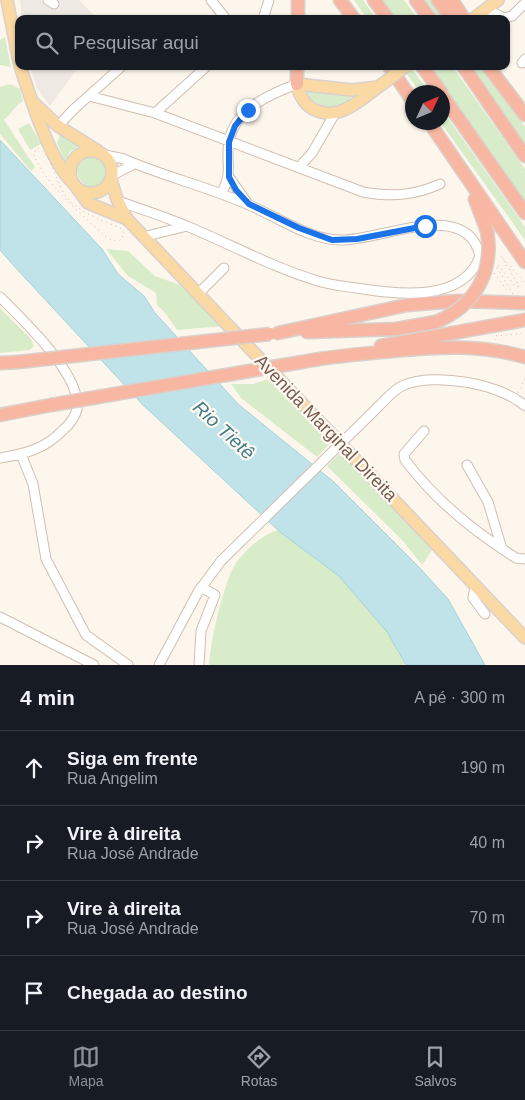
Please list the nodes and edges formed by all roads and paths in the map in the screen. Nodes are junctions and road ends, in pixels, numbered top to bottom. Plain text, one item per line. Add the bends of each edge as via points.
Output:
1 (7, 0) edge
2 (211, 0) edge
3 (270, 0) edge
4 (298, 0) edge
5 (340, 0) edge
6 (374, 0) edge
7 (416, 0) edge
8 (438, 0) edge
9 (452, 0) edge
10 (498, 0) edge
11 (523, 9) edge
12 (479, 14) edge
13 (223, 15) edge
14 (264, 15) edge
15 (298, 15) edge
16 (351, 15) edge
17 (385, 15) edge
18 (427, 15) edge
19 (449, 15) edge
20 (461, 15) edge
21 (510, 16) edge
22 (15, 41) edge
23 (21, 70) edge
24 (118, 70) edge
25 (202, 70) edge
26 (293, 70) edge
27 (297, 70) edge
28 (392, 70) edge
29 (401, 70) edge
30 (425, 70) edge
31 (466, 70) edge
32 (491, 70) edge
33 (498, 70) edge
34 (297, 84) junction
35 (436, 85) edge
36 (379, 86) junction
37 (352, 90) junction
38 (405, 90) edge
39 (89, 96) junction
40 (33, 103) junction
41 (357, 103) junction
42 (450, 105) edge
43 (155, 113) junction
44 (525, 113) edge
45 (334, 115) junction
46 (58, 126) junction
47 (235, 126) junction
48 (435, 130) edge
49 (49, 141) junction
50 (229, 142) junction
51 (241, 146) junction
52 (102, 153) junction
53 (229, 154) junction
54 (452, 155) junction
55 (525, 156) edge
56 (134, 164) junction
57 (299, 166) junction
58 (112, 177) junction
59 (229, 177) junction
60 (440, 184) dead end
61 (75, 185) junction
62 (221, 194) junction
63 (118, 201) junction
64 (249, 204) junction
65 (144, 210) junction
66 (525, 213) edge
67 (127, 219) junction
68 (187, 226) junction
69 (143, 237) junction
70 (525, 262) edge
71 (224, 268) dead end
72 (491, 270) dead end
73 (525, 283) edge
74 (198, 294) junction
75 (0, 297) edge
76 (525, 303) edge
77 (525, 320) edge
78 (525, 333) edge
79 (274, 334) junction
80 (494, 344) dead end
81 (330, 357) junction
82 (525, 357) edge
83 (0, 363) edge
84 (525, 378) edge
85 (516, 397) junction
86 (525, 406) edge
87 (0, 415) edge
88 (424, 431) dead end
89 (21, 454) junction
90 (0, 458) edge
91 (467, 465) dead end
92 (502, 549) junction
93 (525, 559) edge
94 (201, 587) junction
95 (478, 588) junction
96 (485, 614) dead end
97 (0, 617) edge
98 (525, 638) edge
99 (94, 665) edge
100 (128, 665) edge
101 (159, 665) edge
102 (199, 665) edge

1 - 22 main road
2 - 13 street
3 - 14 street
4 - 15 highway
5 - 16 highway
6 - 17 highway
7 - 18 highway
8 - 19 highway
9 - 20 highway
10 - 12 main road
11 - 21 street
23 - 40 main road, Avenida Marginal Direita
24 - 39 street
25 - 43 street
26 - 34 street
27 - 34 highway
28 - 38 highway
29 - 36 main road, bridge
30 - 35 highway
31 - 55 highway
32 - 44 highway
33 - 44 highway
34 - 37 main road
34 - 45 main road via 298,92 308,106
34 - 47 street via 258,102
36 - 37 main road
36 - 41 main road
37 - 41 main road
39 - 43 street
39 - 46 street
40 - 46 main road
40 - 49 main road, Avenida Marginal Direita
41 - 45 main road
42 - 66 highway
43 - 50 street
45 - 57 street via 312,153
46 - 49 main road
46 - 52 main road
47 - 50 street
47 - 51 street
48 - 54 highway
49 - 61 main road, Avenida Marginal Direita via 63,170
50 - 51 street
50 - 53 street
51 - 53 street
51 - 57 street
52 - 56 street
52 - 58 main road via 110,160
52 - 61 main road via 91,150 77,156 70,169
53 - 59 street
54 - 70 highway
54 - 79 highway, bridge via 474,196 487,231 488,265 480,285 467,303 436,322 396,329
56 - 58 street
56 - 62 street
57 - 60 street via 342,186 382,196 423,192
58 - 61 main road via 108,186 96,193 82,191
58 - 63 main road, Avenida Marginal Direita
59 - 62 street
59 - 64 street
61 - 67 main road, Avenida Marginal Direita via 88,203
62 - 64 street
63 - 65 street
63 - 67 main road, Avenida Marginal Direita
64 - 68 street via 332,240 357,239 425,226 452,226 470,235 480,256 472,272 448,287 423,293 391,293 330,284 283,268
65 - 67 street
65 - 68 street
67 - 69 main road, Avenida Marginal Direita
68 - 69 street
69 - 74 main road, Avenida Marginal Direita
71 - 74 street
72 - 73 path via 512,298 515,297 496,266 516,287 519,286 501,256
74 - 95 main road, Avenida Marginal Direita
75 - 89 street via 48,350 66,373 76,394 77,407 68,426 48,443
76 - 79 highway via 457,301 407,304
77 - 81 highway via 404,340
78 - 80 path via 495,336
79 - 83 highway, bridge
81 - 82 highway via 458,346
81 - 87 highway, bridge
84 - 85 path
85 - 86 street
85 - 94 street, bridge via 480,385 424,380 402,386 221,561
88 - 92 street via 406,450 404,460 426,487 465,523
89 - 90 street
89 - 100 street via 33,484 46,559 86,635
91 - 92 street via 488,502
92 - 93 street via 516,558
94 - 101 street
94 - 102 street via 215,595 201,631
95 - 96 street via 473,598
95 - 98 main road, Avenida Marginal Direita
97 - 99 street

